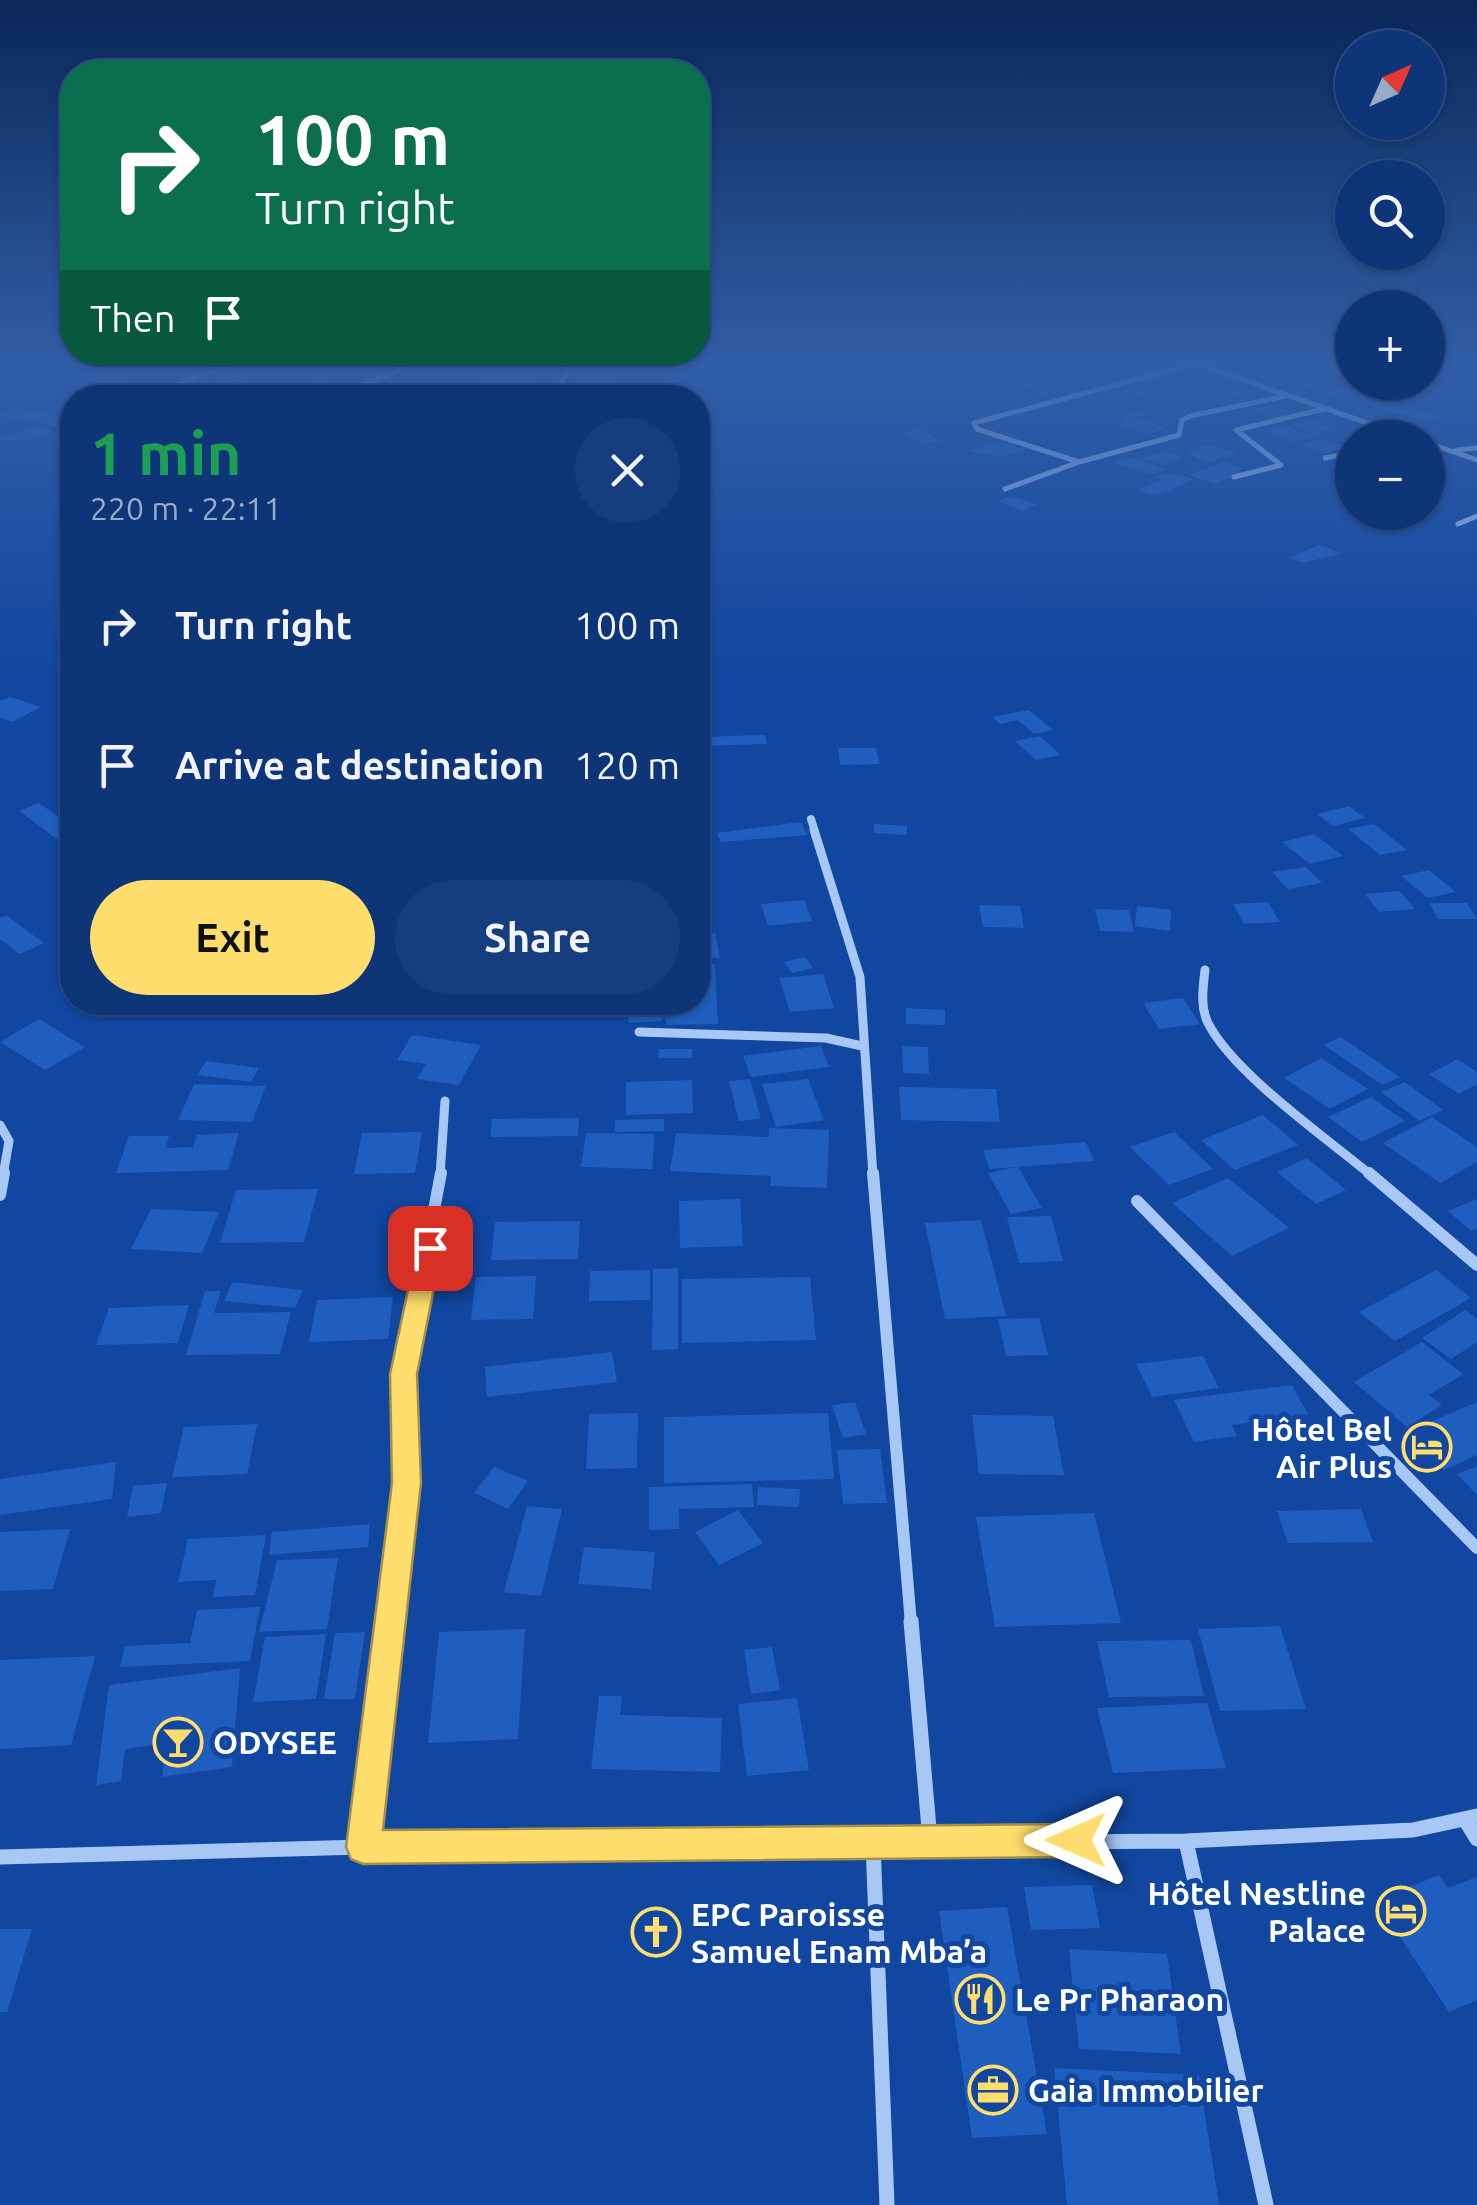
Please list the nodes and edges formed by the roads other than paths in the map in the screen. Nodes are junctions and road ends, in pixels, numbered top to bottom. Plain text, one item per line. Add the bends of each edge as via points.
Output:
1 (1066, 467) edge
2 (1274, 467) edge
3 (1234, 478) dead end
4 (1005, 489) dead end
5 (1477, 516) edge
6 (1458, 524) dead end
7 (811, 819) dead end
8 (1205, 970) dead end
9 (639, 1032) dead end
10 (862, 1046) junction
11 (445, 1101) dead end
12 (0, 1125) edge
13 (0, 1195) edge
14 (1137, 1201) dead end
15 (1477, 1265) edge
16 (1477, 1548) edge
17 (1471, 1819) edge
18 (1477, 1839) edge
19 (930, 1840) junction
20 (1186, 1840) junction
21 (874, 1844) junction
22 (363, 1847) junction
23 (0, 1857) edge
24 (886, 2205) edge
25 (1266, 2205) edge

1 - 4 street
2 - 3 street
5 - 6 street
7 - 10 street via 860,977
8 - 15 street via 1208,1023 1243,1068
9 - 10 street via 826,1038
10 - 19 street
11 - 22 street via 439,1198 403,1374 406,1483
12 - 13 street via 9,1141
14 - 16 street
17 - 18 street
17 - 20 street via 1413,1830
19 - 20 street
19 - 21 street
20 - 25 street
21 - 22 street
21 - 24 street
22 - 23 street

